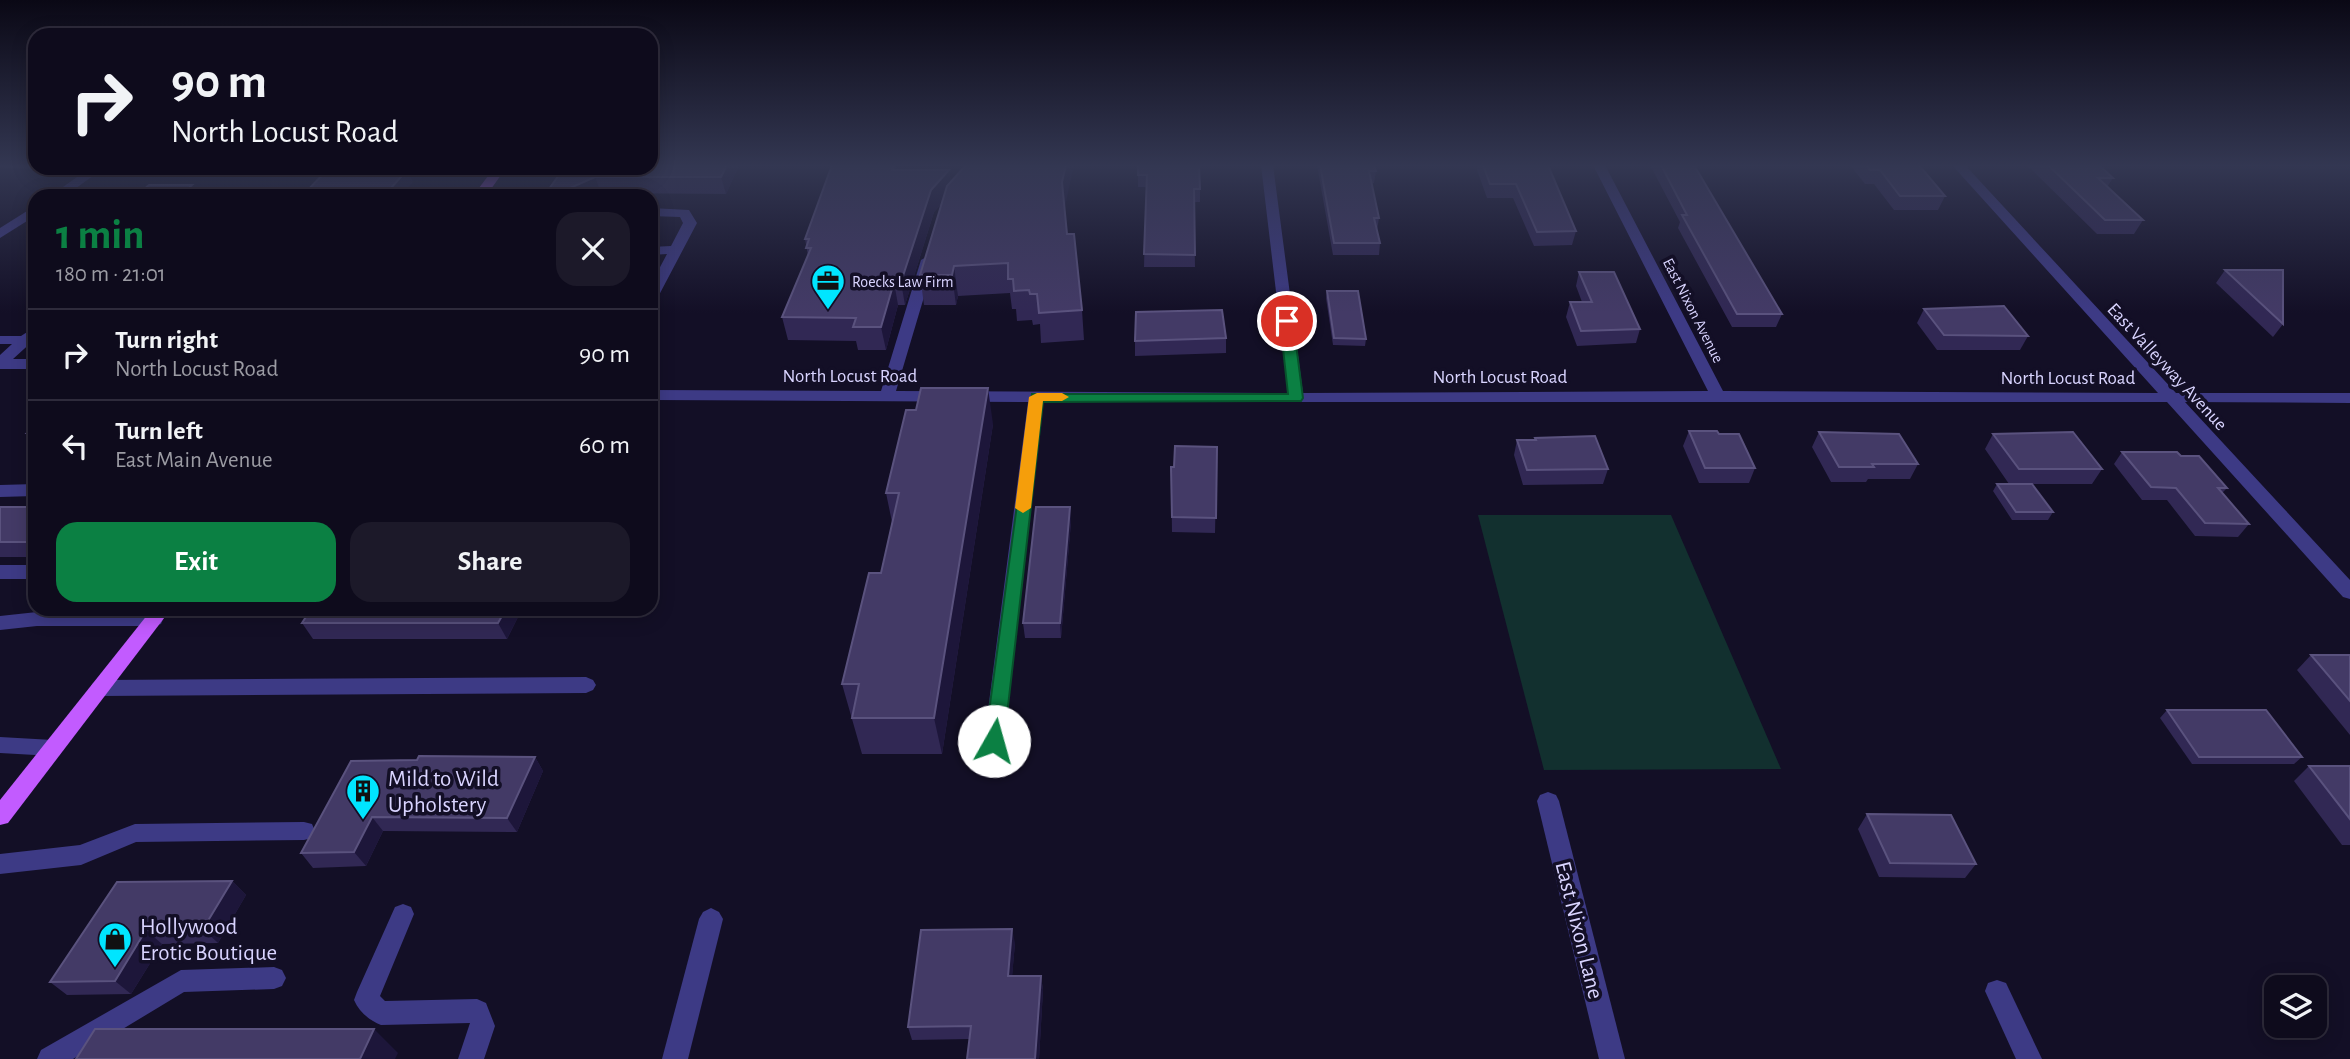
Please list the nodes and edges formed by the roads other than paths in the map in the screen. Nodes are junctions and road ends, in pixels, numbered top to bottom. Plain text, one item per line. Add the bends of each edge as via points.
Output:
1 (685, 214) edge
2 (1273, 214) edge
3 (1624, 214) edge
4 (2003, 214) edge
5 (28, 215) edge
6 (0, 234) edge
7 (934, 239) edge
8 (677, 250) junction
9 (658, 251) edge
10 (658, 284) edge
11 (28, 335) edge
12 (28, 337) edge
13 (0, 340) edge
14 (0, 363) edge
15 (28, 364) edge
16 (658, 395) edge
17 (887, 396) junction
18 (1718, 396) junction
19 (1037, 397) junction
20 (1296, 398) junction
21 (2172, 398) junction
22 (2350, 398) edge
23 (0, 491) edge
24 (28, 491) edge
25 (0, 572) edge
26 (28, 572) edge
27 (2350, 592) edge
28 (110, 616) edge
29 (156, 616) edge
30 (0, 623) edge
31 (586, 685) dead end
32 (100, 688) junction
33 (994, 741) dead end
34 (0, 745) edge
35 (53, 748) junction
36 (1548, 801) dead end
37 (0, 816) edge
38 (304, 831) dead end
39 (0, 864) edge
40 (404, 914) dead end
41 (711, 919) dead end
42 (274, 978) dead end
43 (1997, 991) dead end
44 (50, 1059) edge
45 (471, 1059) edge
46 (675, 1059) edge
47 (1612, 1059) edge
48 (2029, 1059) edge

1 - 8 street via 690,223
2 - 20 street
3 - 18 street, East Nixon Avenue
4 - 21 street, East Valleyway Avenue
5 - 6 street
7 - 17 street
8 - 9 street
8 - 10 street
11 - 13 street
12 - 14 street
14 - 15 street
16 - 17 street, North Locust Road
17 - 19 street, North Locust Road
18 - 20 street, North Locust Road
18 - 21 street, North Locust Road
19 - 20 street, North Locust Road
19 - 33 street
21 - 22 street, North Locust Road
21 - 27 street, East Valleyway Avenue
23 - 24 street
25 - 26 street
28 - 30 street
29 - 32 main road
31 - 32 street
32 - 35 main road
34 - 35 street
35 - 37 main road
36 - 47 street, East Nixon Lane
38 - 39 street via 135,833 81,855
40 - 45 street via 366,1000 381,1013 477,1011 483,1026
41 - 46 street
42 - 44 street via 181,981
43 - 48 street

